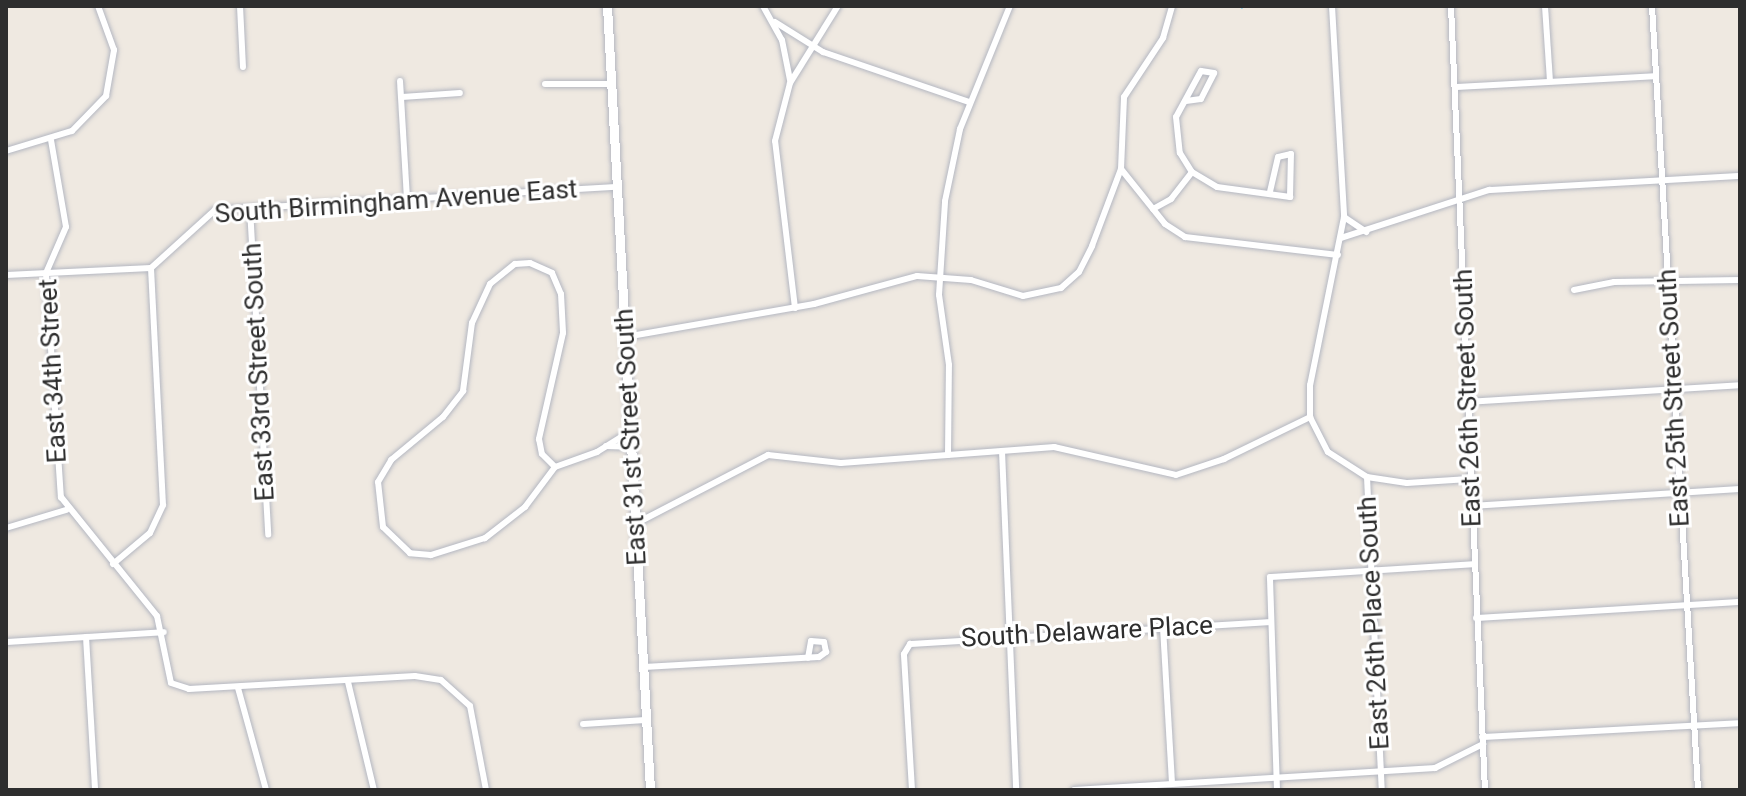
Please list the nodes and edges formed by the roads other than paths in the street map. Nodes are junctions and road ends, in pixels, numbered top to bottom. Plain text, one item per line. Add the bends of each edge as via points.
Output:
1 (98, 6) edge
2 (240, 6) edge
3 (607, 6) edge
4 (763, 6) edge
5 (838, 6) edge
6 (1010, 6) edge
7 (1172, 6) edge
8 (1332, 6) edge
9 (1451, 6) edge
10 (1545, 6) edge
11 (1652, 6) edge
12 (775, 22) junction
13 (812, 47) junction
14 (243, 67) dead end
15 (1656, 76) junction
16 (400, 81) dead end
17 (1550, 81) junction
18 (790, 83) junction
19 (545, 84) dead end
20 (611, 84) junction
21 (1455, 87) junction
22 (460, 93) dead end
23 (402, 97) junction
24 (1186, 101) junction
25 (969, 102) junction
26 (51, 140) junction
27 (6, 151) edge
28 (1121, 169) junction
29 (1192, 172) junction
30 (1740, 176) edge
31 (1662, 180) junction
32 (617, 187) junction
33 (1135, 187) junction
34 (1114, 189) junction
35 (1270, 191) junction
36 (1461, 196) junction
37 (407, 199) junction
38 (250, 208) junction
39 (1153, 209) junction
40 (1344, 217) junction
41 (1366, 232) junction
42 (1341, 238) junction
43 (1338, 255) junction
44 (151, 268) junction
45 (46, 273) junction
46 (6, 275) edge
47 (942, 276) junction
48 (1740, 280) edge
49 (1667, 282) junction
50 (1574, 290) dead end
51 (795, 308) junction
52 (625, 337) junction
53 (1740, 385) edge
54 (1673, 389) junction
55 (1465, 402) junction
56 (1310, 417) junction
57 (631, 431) junction
58 (606, 446) junction
59 (631, 447) junction
60 (1002, 451) junction
61 (948, 455) junction
62 (555, 467) junction
63 (1367, 477) junction
64 (1469, 479) junction
65 (1740, 489) edge
66 (1679, 493) junction
67 (1470, 506) junction
68 (66, 510) junction
69 (635, 524) junction
70 (6, 528) edge
71 (268, 535) dead end
72 (113, 564) junction
73 (1474, 564) junction
74 (1370, 570) junction
75 (1740, 602) edge
76 (1689, 605) junction
77 (1476, 618) junction
78 (1268, 622) junction
79 (1163, 627) junction
80 (164, 632) junction
81 (86, 637) junction
82 (1008, 637) junction
83 (6, 642) edge
84 (808, 658) dead end
85 (644, 667) junction
86 (348, 682) junction
87 (238, 688) junction
88 (646, 720) junction
89 (1740, 723) edge
90 (583, 724) dead end
91 (1696, 725) junction
92 (1482, 741) junction
93 (1381, 772) junction
94 (1276, 779) junction
95 (1172, 784) junction
96 (1124, 788) edge
97 (95, 790) edge
98 (266, 790) edge
99 (374, 790) edge
100 (486, 790) edge
101 (650, 790) edge
102 (912, 790) edge
103 (1016, 790) edge
104 (1074, 790) edge
105 (1277, 790) edge
106 (1382, 790) edge
107 (1485, 790) edge
108 (1698, 790) edge

1 - 26 street via 114,50 113,80 92,115
2 - 14 street
3 - 20 main road, East 31st Street South
4 - 12 street
5 - 13 street
6 - 25 street
7 - 28 street via 1163,38 1124,97
8 - 40 street
9 - 21 street, East 26th Street South
10 - 17 street
11 - 15 street, East 25th Street South
12 - 13 street
12 - 18 street
13 - 18 street
13 - 25 street
15 - 17 street
15 - 31 street, East 25th Street South
16 - 23 street
17 - 21 street
18 - 51 street via 775,141
19 - 20 street
20 - 32 main road, East 31st Street South
21 - 36 street, East 26th Street South
22 - 23 street
23 - 37 street
24 - 24 street via 1201,71 1212,71 1214,83 1201,99
24 - 29 street via 1176,117 1176,136
25 - 47 street via 947,182
26 - 27 street
26 - 45 street, East 34th Street via 66,227
28 - 33 street
28 - 34 street
29 - 35 street via 1217,187
29 - 39 street via 1171,199
30 - 31 street
31 - 36 street
31 - 49 street, East 25th Street South
32 - 37 street, South Birmingham Avenue East
32 - 52 main road, East 31st Street South
33 - 34 street
33 - 39 street
34 - 47 street via 1085,262 1061,288 1023,296
35 - 35 street via 1278,157 1291,154 1293,195
36 - 41 street
36 - 55 street, East 26th Street South via 1469,344
37 - 38 street, South Birmingham Avenue East
38 - 44 street, South Birmingham Avenue East via 206,213
38 - 71 street, East 33rd Street South
39 - 43 street via 1185,237
40 - 41 street
40 - 42 street
41 - 42 street
42 - 43 street
43 - 56 street via 1310,385
44 - 45 street
44 - 72 street via 163,505 150,533
45 - 46 street
45 - 68 street, East 34th Street
47 - 51 street via 917,276
47 - 61 street
48 - 49 street
49 - 50 street
49 - 54 street, East 25th Street South
51 - 52 street
52 - 57 main road, East 31st Street South
53 - 54 street
54 - 55 street
54 - 66 street, East 25th Street South
55 - 64 street, East 26th Street South
56 - 60 street via 1224,459 1176,475 1074,449
56 - 63 street, East 26th Place South via 1328,452
57 - 58 street
57 - 59 main road, East 31st Street South
58 - 59 street
58 - 62 street
59 - 69 main road, East 31st Street South
60 - 61 street
60 - 82 street via 1011,581
61 - 69 street via 841,463 768,455
62 - 62 street via 542,454 539,439 563,333 561,294 552,273 515,264 490,284 476,311 463,391 384,472 380,517 391,535 417,555 470,545 525,507
63 - 64 street via 1407,483
63 - 74 street, East 26th Place South
64 - 67 street, East 26th Street South
65 - 66 street
66 - 67 street
66 - 76 street, East 25th Street South
67 - 73 street, East 26th Street South
68 - 70 street
68 - 72 street
69 - 85 main road, East 31st Street South
72 - 80 street
73 - 74 street
73 - 77 street, East 26th Street South
74 - 78 street via 1274,576 1266,591
74 - 93 street, East 26th Place South
75 - 76 street
76 - 77 street
76 - 91 street, East 25th Street South
77 - 92 street, East 26th Street South
78 - 79 street, South Delaware Place
78 - 94 street
79 - 82 street, South Delaware Place
79 - 95 street
80 - 81 street
80 - 87 street via 171,683 189,689
81 - 83 street
81 - 97 street
82 - 102 street, South Delaware Place via 908,645
82 - 103 street
84 - 85 street
85 - 88 main road, East 31st Street South
86 - 87 street
86 - 99 street
86 - 100 street via 441,680 470,706
87 - 98 street
88 - 90 street
88 - 101 main road, East 31st Street South
89 - 91 street
91 - 92 street
91 - 108 street, East 25th Street South
92 - 93 street via 1444,767
92 - 107 street, East 26th Street South
93 - 94 street
93 - 106 street, East 26th Place South
94 - 95 street
94 - 105 street
95 - 96 street
96 - 104 street

